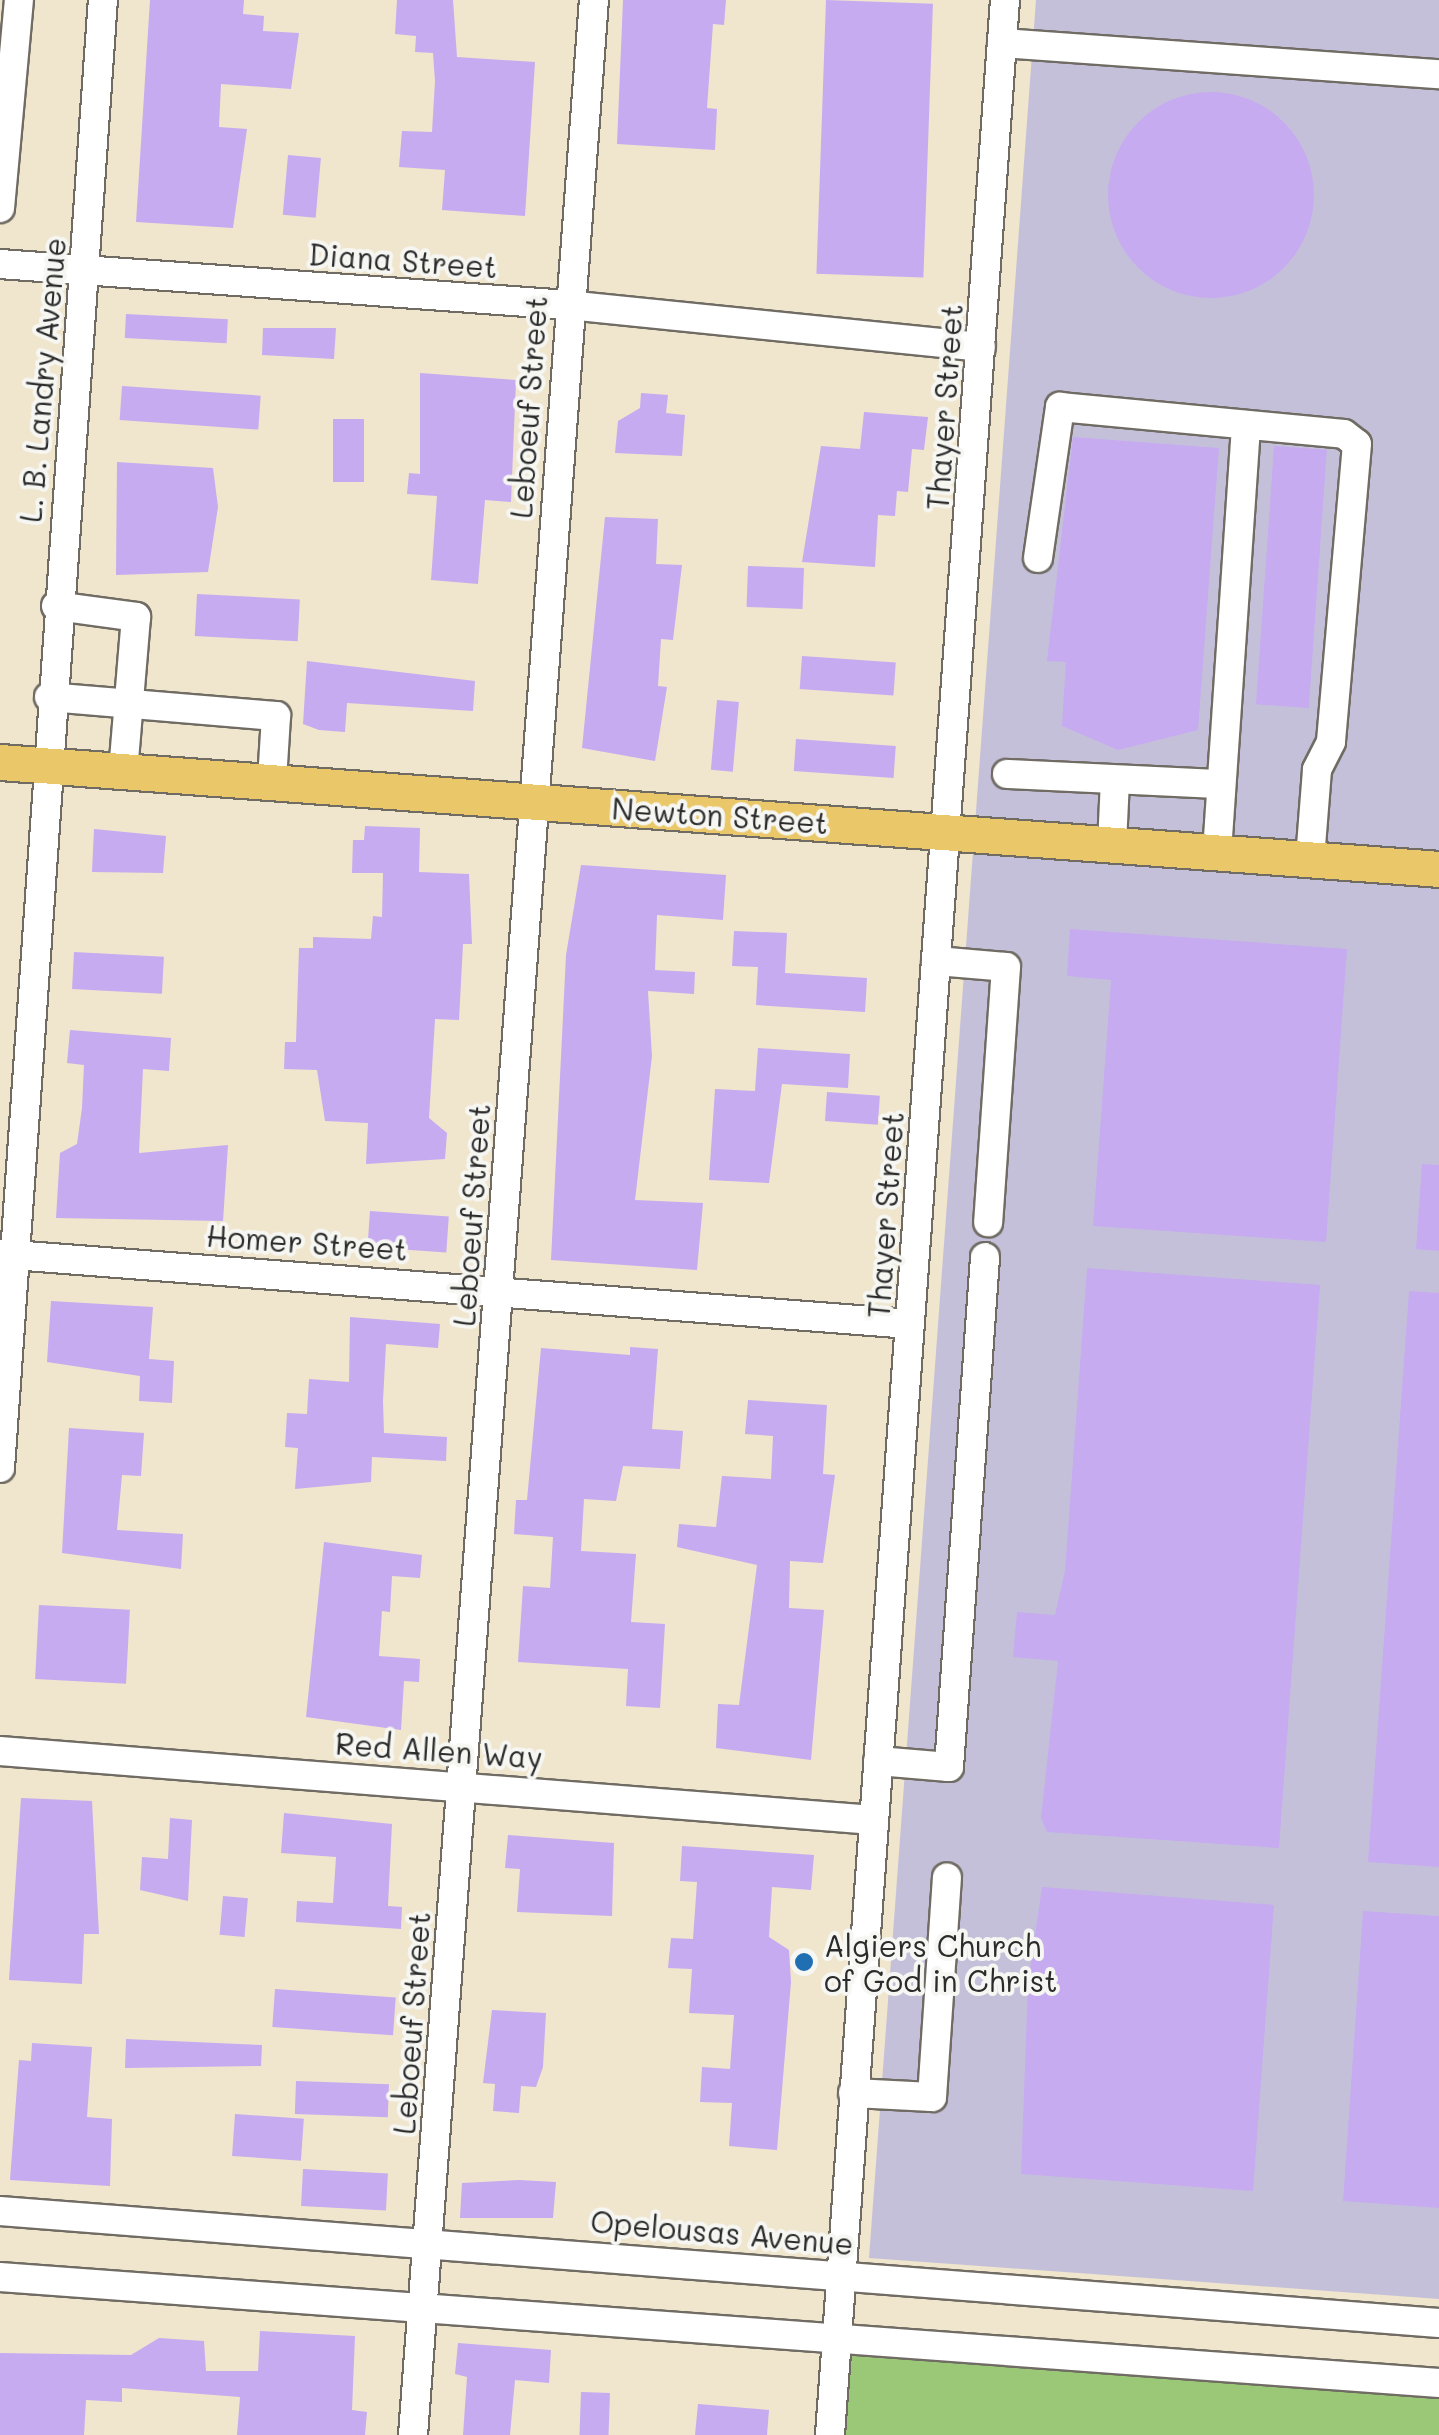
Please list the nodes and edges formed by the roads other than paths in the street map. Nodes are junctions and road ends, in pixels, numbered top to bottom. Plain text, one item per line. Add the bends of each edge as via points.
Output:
1 (19, 0) edge
2 (103, 0) edge
3 (594, 0) edge
4 (1005, 0) edge
5 (1002, 43) junction
6 (1439, 74) edge
7 (0, 208) edge
8 (0, 264) edge
9 (84, 270) junction
10 (568, 305) junction
11 (981, 348) junction
12 (1246, 425) junction
13 (1038, 558) dead end
14 (56, 606) junction
15 (49, 697) junction
16 (128, 704) junction
17 (0, 762) edge
18 (44, 766) junction
19 (122, 771) junction
20 (1007, 774) dead end
21 (1116, 780) junction
22 (272, 782) junction
23 (1219, 784) junction
24 (534, 802) junction
25 (946, 832) junction
26 (1112, 844) junction
27 (1217, 852) junction
28 (1310, 859) junction
29 (1439, 868) edge
30 (936, 961) junction
31 (988, 1222) dead end
32 (8, 1254) edge
33 (986, 1257) dead end
34 (498, 1288) junction
35 (909, 1324) junction
36 (0, 1468) edge
37 (0, 1750) edge
38 (878, 1761) junction
39 (461, 1783) junction
40 (874, 1820) junction
41 (948, 1878) dead end
42 (853, 2092) junction
43 (0, 2211) edge
44 (428, 2240) junction
45 (842, 2276) junction
46 (0, 2277) edge
47 (423, 2308) junction
48 (1439, 2323) edge
49 (837, 2340) junction
50 (1439, 2383) edge
51 (414, 2435) edge
52 (830, 2435) edge

1 - 7 street
2 - 9 street, L. B. Landry Avenue
3 - 10 street, Leboeuf Street
4 - 5 street, Thayer Street
5 - 6 street
5 - 11 street, Thayer Street
8 - 9 street, Diana Street
9 - 10 street, Diana Street
9 - 14 street, L. B. Landry Avenue
10 - 11 street, Diana Street
10 - 24 street, Leboeuf Street
11 - 25 street, Thayer Street
12 - 13 street via 1060,407
12 - 23 street via 1227,779
12 - 28 street via 1344,434 1357,444 1331,742 1317,770
14 - 15 street, L. B. Landry Avenue
14 - 16 street via 136,617
15 - 16 street
15 - 18 street, L. B. Landry Avenue
16 - 19 street
16 - 22 street via 276,716
17 - 18 main road, Newton Street
18 - 19 main road, Newton Street
18 - 32 street, L. B. Landry Avenue
19 - 22 main road, Newton Street
20 - 21 street
21 - 23 street
21 - 26 street
22 - 24 main road, Newton Street
23 - 27 street
24 - 25 main road, Newton Street
24 - 34 street, Leboeuf Street
25 - 26 main road, Newton Street
25 - 30 street, Thayer Street
26 - 27 main road, Newton Street
27 - 28 main road, Newton Street
28 - 29 main road, Newton Street
30 - 31 street via 1006,968
30 - 35 street, Thayer Street
32 - 34 street, Homer Street
32 - 36 street, L. B. Landry Avenue
33 - 38 street via 950,1767
34 - 35 street, Homer Street
34 - 39 street, Leboeuf Street
35 - 38 street, Thayer Street
37 - 39 street, Red Allen Way
38 - 40 street, Thayer Street
39 - 40 street, Red Allen Way
39 - 44 street, Leboeuf Street
40 - 42 street, Thayer Street
41 - 42 street via 932,2097
42 - 45 street, Thayer Street
43 - 44 street, Opelousas Avenue
44 - 45 street, Opelousas Avenue
44 - 47 street, Leboeuf Street
45 - 48 street, Opelousas Avenue
45 - 49 street, Thayer Street
46 - 47 street
47 - 49 street
47 - 51 street, Leboeuf Street
49 - 50 street
49 - 52 street, Thayer Street

